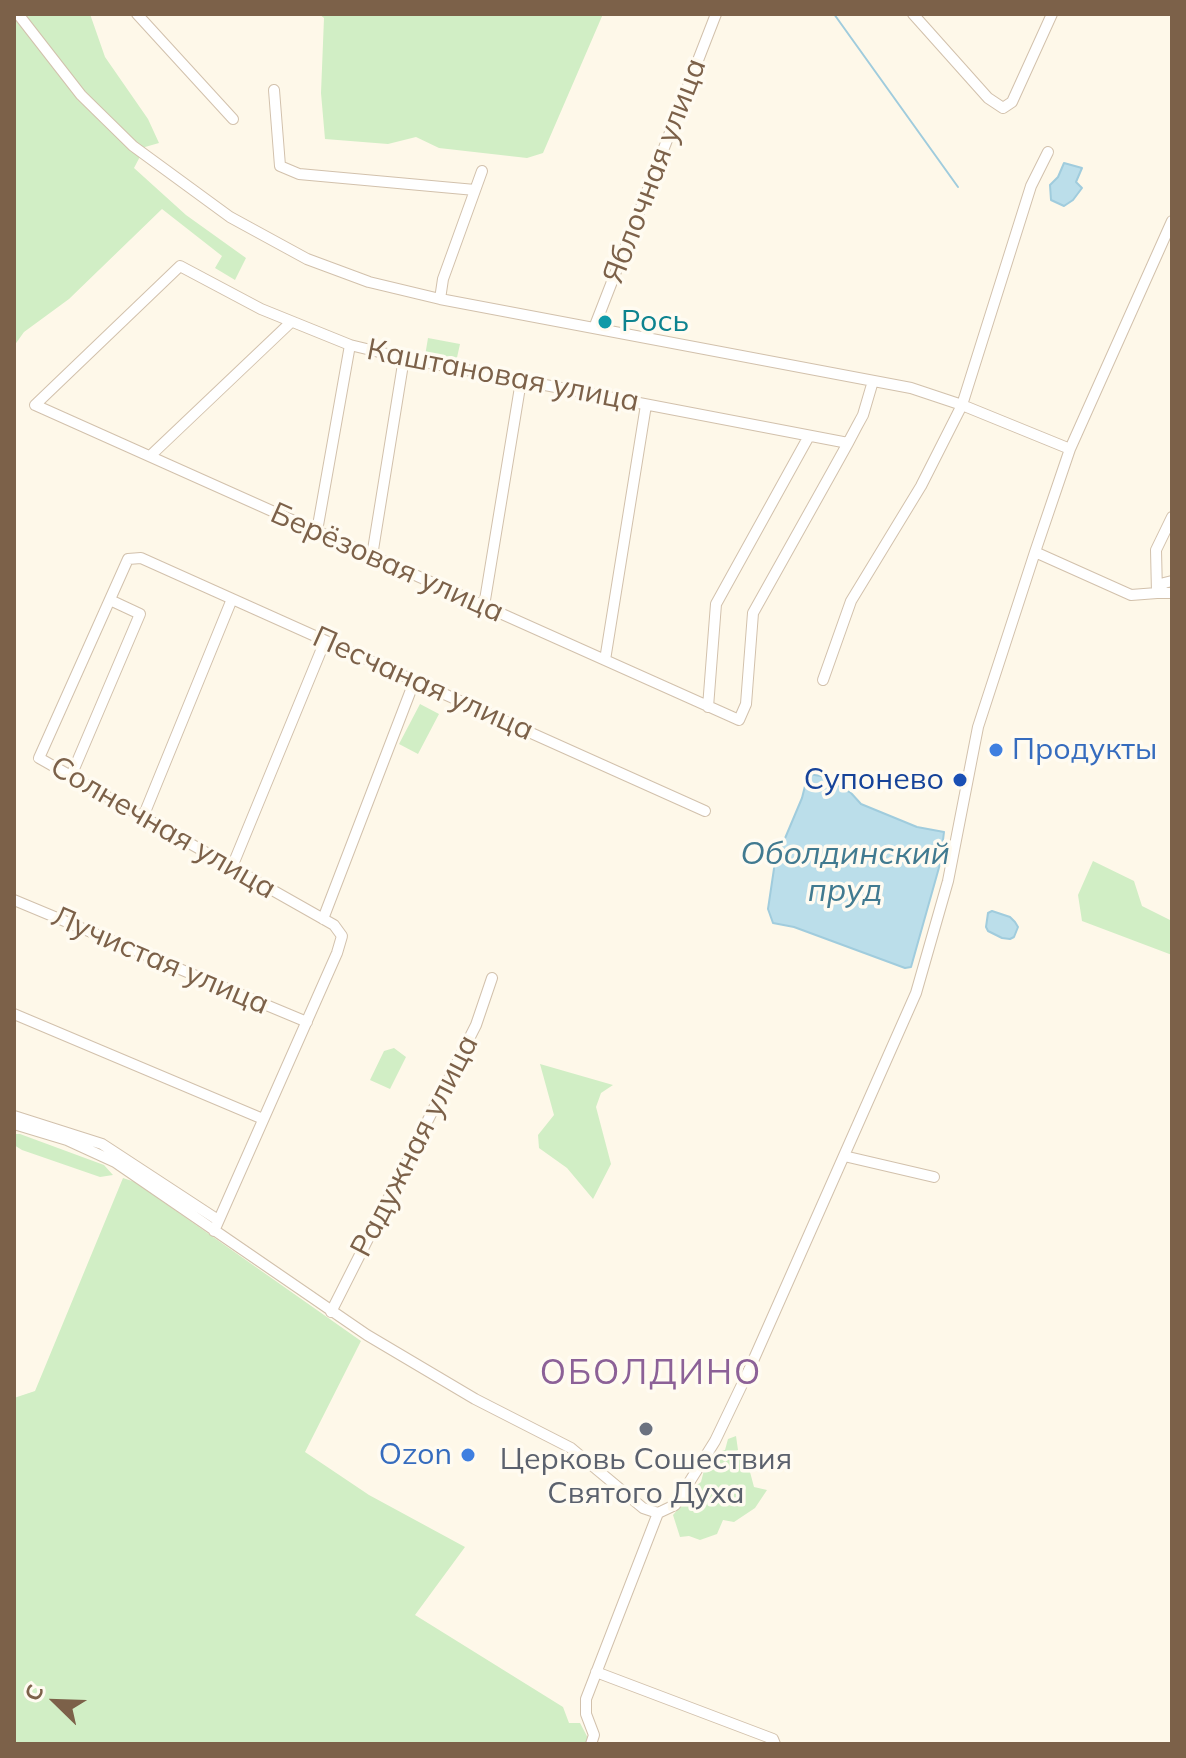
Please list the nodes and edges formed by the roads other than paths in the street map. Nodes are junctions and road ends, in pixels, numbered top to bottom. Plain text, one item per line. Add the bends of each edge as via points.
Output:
1 (18, 14) edge
2 (137, 14) edge
3 (716, 14) edge
4 (913, 14) edge
5 (1052, 14) edge
6 (274, 90) dead end
7 (233, 119) dead end
8 (1048, 152) dead end
9 (482, 171) dead end
10 (475, 190) junction
11 (1172, 221) edge
12 (440, 299) junction
13 (290, 323) junction
14 (594, 328) junction
15 (350, 345) junction
16 (404, 358) junction
17 (521, 381) junction
18 (873, 381) junction
19 (35, 405) joint
20 (646, 405) junction
21 (962, 405) junction
22 (809, 436) junction
23 (848, 443) junction
24 (1070, 449) junction
25 (150, 456) junction
26 (1172, 517) edge
27 (317, 531) junction
28 (1035, 552) junction
29 (372, 556) junction
30 (141, 558) joint
31 (1172, 581) edge
32 (1157, 593) junction
33 (1172, 593) edge
34 (232, 599) junction
35 (110, 600) junction
36 (484, 606) junction
37 (325, 641) junction
38 (605, 660) junction
39 (823, 680) dead end
40 (414, 682) junction
41 (708, 707) junction
42 (71, 776) junction
43 (705, 811) dead end
44 (143, 817) junction
45 (232, 867) junction
46 (14, 900) edge
47 (323, 919) junction
48 (492, 978) dead end
49 (14, 1014) edge
50 (307, 1022) junction
51 (14, 1116) edge
52 (263, 1119) junction
53 (14, 1124) edge
54 (844, 1156) junction
55 (934, 1177) dead end
56 (218, 1220) junction
57 (214, 1231) junction
58 (331, 1312) junction
59 (658, 1513) junction
60 (596, 1672) junction
61 (591, 1744) edge
62 (775, 1744) edge

1 - 12 street via 81,95 133,146 230,217 349,276
2 - 7 street
3 - 14 street, Яблочная улица
4 - 5 street via 1003,108 1012,102
6 - 10 street via 280,166 299,174
8 - 21 street via 1031,186
9 - 10 street
10 - 12 street
11 - 24 street
12 - 14 street
13 - 15 street, Каштановая улица
13 - 19 street, Каштановая улица via 180,266
13 - 25 street
14 - 18 street
15 - 16 street, Каштановая улица
15 - 27 street
16 - 17 street, Каштановая улица
16 - 29 street
17 - 20 street, Каштановая улица
17 - 36 street
18 - 21 street
18 - 23 street
19 - 25 street, Берёзовая улица
20 - 22 street, Каштановая улица
20 - 38 street
21 - 24 street
21 - 39 street via 921,486 851,601
22 - 23 street, Каштановая улица
22 - 41 street via 716,604
23 - 41 street, Берёзовая улица via 753,613 746,704 739,720
24 - 28 street
25 - 27 street, Берёзовая улица
26 - 32 street via 1156,550
27 - 29 street, Берёзовая улица
28 - 32 street via 1131,595
28 - 54 street via 978,727 948,881 916,993
29 - 36 street, Берёзовая улица
30 - 34 street, Песчаная улица
30 - 35 street, Солнечная улица via 128,559
31 - 32 street
32 - 33 street
34 - 37 street, Песчаная улица
34 - 44 street
35 - 42 street via 140,614
35 - 42 street, Солнечная улица via 39,758
36 - 38 street, Берёзовая улица
37 - 40 street, Песчаная улица
37 - 45 street
38 - 41 street, Берёзовая улица
40 - 43 street, Песчаная улица
40 - 47 street
42 - 44 street, Солнечная улица
44 - 45 street, Солнечная улица
45 - 47 street, Солнечная улица
46 - 50 street, Лучистая улица
47 - 50 street via 342,936
48 - 58 street, Радужная улица via 476,1025
49 - 52 street
50 - 52 street
51 - 56 street via 102,1144
52 - 56 street
53 - 57 street via 115,1162
54 - 55 street
54 - 59 street via 715,1441 675,1505
56 - 57 street
57 - 58 street
58 - 59 street via 475,1399 571,1448 643,1508
59 - 60 street
60 - 61 street via 585,1706 594,1735
60 - 62 street

